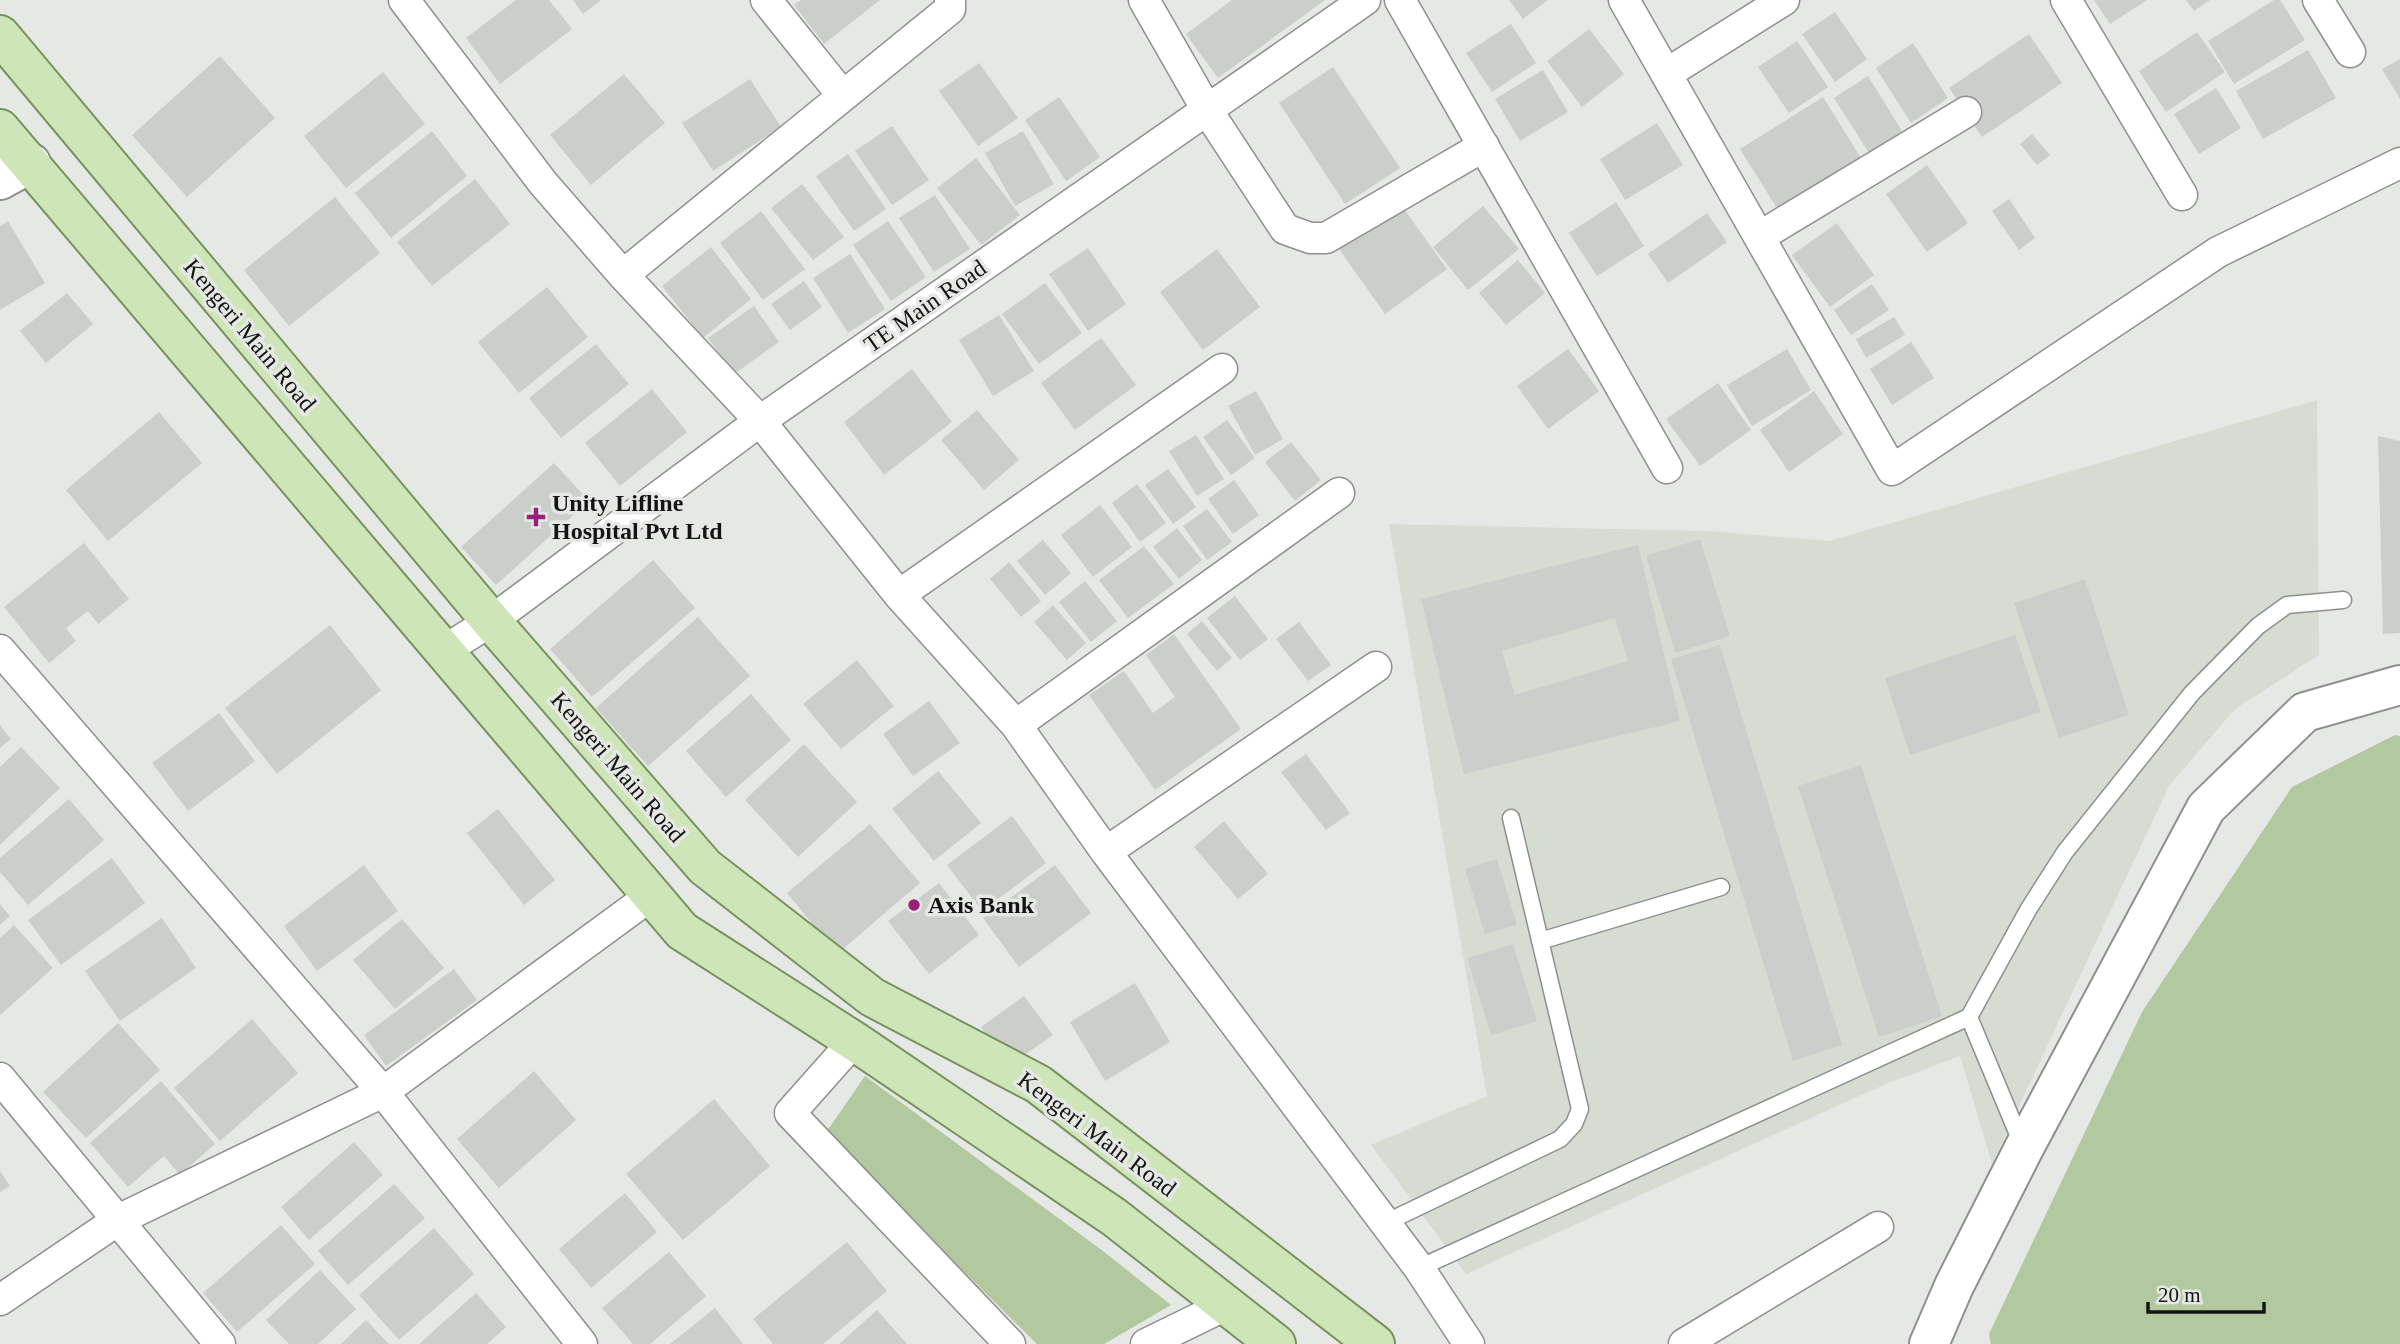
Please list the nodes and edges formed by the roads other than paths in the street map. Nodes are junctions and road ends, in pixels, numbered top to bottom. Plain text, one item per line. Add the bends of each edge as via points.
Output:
1 (404, 0) edge
2 (766, 0) edge
3 (950, 0) edge
4 (1144, 0) edge
5 (1365, 0) edge
6 (1400, 0) edge
7 (1625, 0) edge
8 (1784, 0) edge
9 (2066, 0) edge
10 (2318, 0) edge
11 (0, 35) edge
12 (2350, 52) dead end
13 (1666, 74) junction
14 (843, 96) junction
15 (1207, 110) junction
16 (1966, 112) dead end
17 (0, 129) edge
18 (1484, 146) junction
19 (2400, 163) edge
20 (16, 172) edge
21 (2182, 195) dead end
22 (1759, 237) junction
23 (623, 275) junction
24 (1223, 369) dead end
25 (760, 421) junction
26 (1667, 468) dead end
27 (1339, 493) dead end
28 (899, 595) junction
29 (2343, 600) dead end
30 (491, 621) junction
31 (0, 650) edge
32 (445, 650) junction
33 (1376, 667) dead end
34 (2400, 685) edge
35 (1016, 725) junction
36 (1511, 818) dead end
37 (1106, 852) junction
38 (1721, 887) dead end
39 (653, 894) junction
40 (1540, 941) junction
41 (1969, 1017) junction
42 (855, 1041) junction
43 (0, 1078) edge
44 (383, 1092) junction
45 (2024, 1148) junction
46 (118, 1220) junction
47 (1385, 1223) junction
48 (1878, 1227) dead end
49 (1419, 1268) junction
50 (0, 1300) edge
51 (1226, 1305) junction
52 (220, 1344) edge
53 (582, 1344) edge
54 (1010, 1344) edge
55 (1146, 1344) edge
56 (1276, 1344) edge
57 (1375, 1344) edge
58 (1469, 1344) edge
59 (1685, 1344) edge
60 (1930, 1344) edge

1 - 23 street via 543,183
2 - 14 street
3 - 14 street via 950,9
4 - 15 street
5 - 15 street, TE Main Road
6 - 18 street
7 - 13 street
8 - 13 street
9 - 21 street
10 - 12 street
11 - 30 main road, Kengeri Main Road
13 - 22 street
14 - 23 street
15 - 18 street via 1285,229 1310,238 1326,238
15 - 25 street, TE Main Road
16 - 22 street
17 - 20 main road
18 - 26 street
19 - 22 street via 2218,253 1892,470
20 - 32 main road
23 - 25 street
24 - 28 street
25 - 28 street
25 - 30 street, TE Main Road
27 - 35 street
28 - 35 street
29 - 41 lane via 2287,605 2258,626 2192,693 2065,852
30 - 32 street, TE Main Road
30 - 57 main road, Kengeri Main Road via 705,867 873,997 1038,1084
31 - 44 street
32 - 39 main road
33 - 37 street
34 - 45 street via 2305,712 2206,808
35 - 37 street
36 - 40 lane
37 - 47 street
38 - 40 lane
39 - 42 main road via 682,930
39 - 44 street
40 - 47 lane via 1580,1109 1574,1125 1560,1139
41 - 45 lane
41 - 49 lane
42 - 51 main road via 1114,1217
42 - 54 street via 790,1113
43 - 46 street
44 - 46 street
44 - 53 street
45 - 60 street
46 - 50 street
46 - 52 street
47 - 49 street
48 - 59 street
49 - 58 street
51 - 55 street
51 - 56 main road

